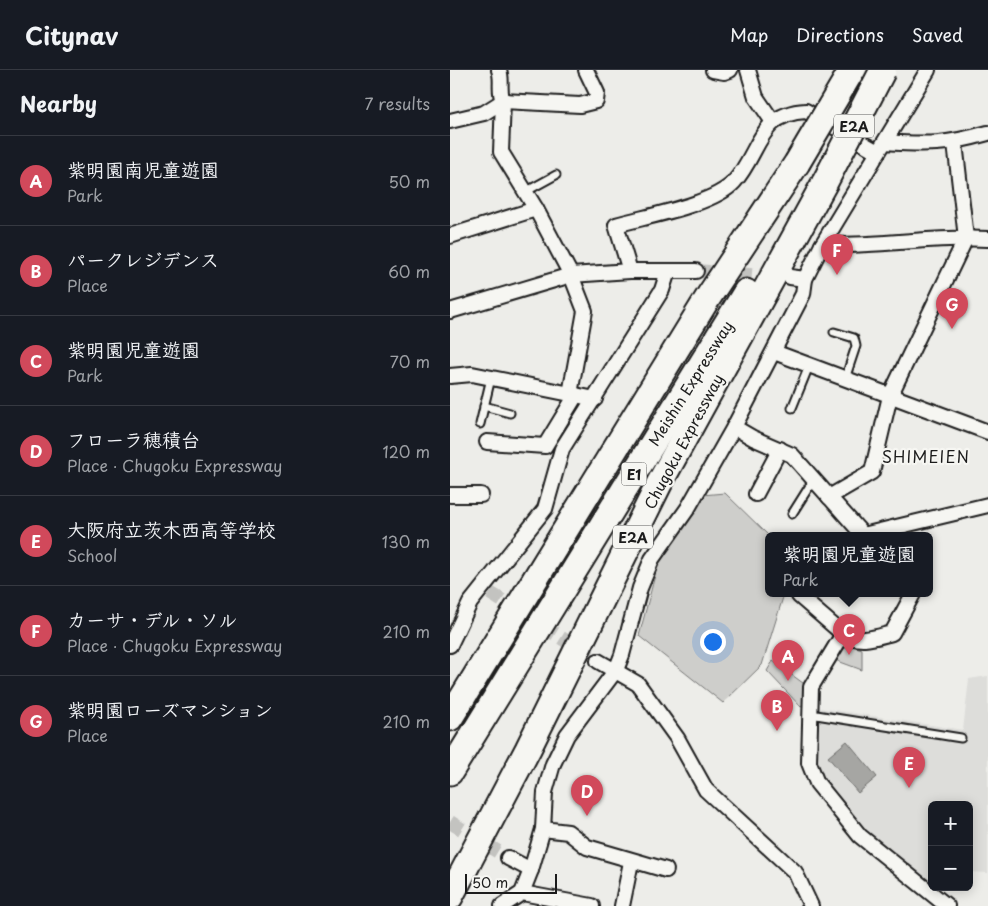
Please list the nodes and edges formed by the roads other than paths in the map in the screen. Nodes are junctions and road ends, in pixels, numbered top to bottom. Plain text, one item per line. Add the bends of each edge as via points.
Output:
1 (499, 70) edge
2 (586, 70) edge
3 (712, 70) edge
4 (730, 70) edge
5 (748, 70) edge
6 (852, 70) edge
7 (882, 70) edge
8 (928, 70) edge
9 (502, 101) junction
10 (450, 121) edge
11 (773, 122) junction
12 (988, 133) edge
13 (955, 142) junction
14 (882, 147) junction
15 (556, 175) dead end
16 (821, 179) junction
17 (525, 192) junction
18 (536, 209) junction
19 (450, 236) edge
20 (966, 238) junction
21 (988, 238) edge
22 (822, 245) junction
23 (630, 271) junction
24 (668, 271) junction
25 (696, 271) tunnel mouth
26 (571, 275) junction
27 (790, 277) tunnel mouth
28 (805, 279) junction
29 (450, 311) edge
30 (834, 332) dead end
31 (774, 352) junction
32 (809, 366) junction
33 (450, 376) edge
34 (491, 378) junction
35 (845, 379) junction
36 (573, 395) junction
37 (890, 396) junction
38 (595, 399) junction
39 (484, 406) junction
40 (792, 408) dead end
41 (510, 413) dead end
42 (480, 424) dead end
43 (734, 427) junction
44 (988, 432) edge
45 (486, 442) dead end
46 (780, 449) junction
47 (814, 479) junction
48 (594, 483) junction
49 (756, 494) dead end
50 (450, 495) edge
51 (481, 496) dead end
52 (830, 497) junction
53 (988, 505) edge
54 (792, 514) dead end
55 (861, 532) edge
56 (880, 532) edge
57 (800, 597) edge
58 (911, 597) edge
59 (843, 634) junction
60 (450, 646) edge
61 (598, 661) tunnel mouth
62 (616, 670) junction
63 (450, 694) edge
64 (810, 714) junction
65 (450, 718) edge
66 (961, 738) dead end
67 (450, 772) edge
68 (543, 829) junction
69 (508, 858) tunnel mouth
70 (631, 862) junction
71 (531, 870) junction
72 (666, 870) dead end
73 (522, 893) junction
74 (450, 897) edge
75 (502, 906) edge
76 (592, 906) edge
77 (622, 906) edge
78 (812, 906) edge
79 (947, 906) edge

1 - 9 street
2 - 9 street via 597,93 596,101 580,104
3 - 4 street
5 - 11 street via 756,97
6 - 48 highway, Meishin Expressway / E1, bridge via 797,163 709,296
7 - 16 highway, Chugoku Expressway / E2A, bridge
8 - 14 street
9 - 10 street via 484,113
9 - 17 street via 501,152
11 - 14 street via 779,116 806,111
11 - 23 street via 734,182 715,197 616,225
12 - 13 street
13 - 14 street
13 - 20 street
14 - 22 street
15 - 17 lane
16 - 67 highway, Meishin Expressway / E1
16 - 74 highway, Chugoku Expressway / E2A via 659,484 528,749
17 - 18 street
18 - 19 street
18 - 26 street
20 - 21 street
20 - 22 street via 856,246
20 - 37 street
22 - 28 street
23 - 24 street
23 - 26 street
24 - 25 street
24 - 38 street via 662,290
26 - 29 street
26 - 36 street via 585,312
27 - 28 street
28 - 31 street via 803,294
30 - 35 lane via 854,338 856,346
31 - 32 street
31 - 43 street
32 - 35 street
32 - 40 lane
33 - 34 street via 472,374
34 - 36 street
34 - 39 lane
35 - 37 street
36 - 38 street
36 - 45 street via 545,446
37 - 44 street
37 - 52 street via 872,472
38 - 60 street via 562,450 544,509 486,591 470,603
39 - 41 lane
39 - 42 lane
43 - 46 street
43 - 62 street via 688,508 652,559
46 - 47 street via 792,455
46 - 49 street
47 - 52 street
47 - 54 lane
48 - 63 highway
48 - 65 highway, Meishin Expressway / E1
50 - 51 street
52 - 55 street
53 - 56 street
57 - 59 street
58 - 59 street via 892,633 866,640 856,640
59 - 64 street via 811,687
61 - 62 street
62 - 68 street via 566,736 553,764 545,792
62 - 78 street via 638,684 677,738 706,790 795,872
64 - 66 lane
64 - 79 street via 810,763 818,783 860,836
68 - 70 street via 568,832 587,847
68 - 71 street
69 - 71 street
70 - 72 street
70 - 77 street
71 - 73 street
73 - 75 street
73 - 76 street

